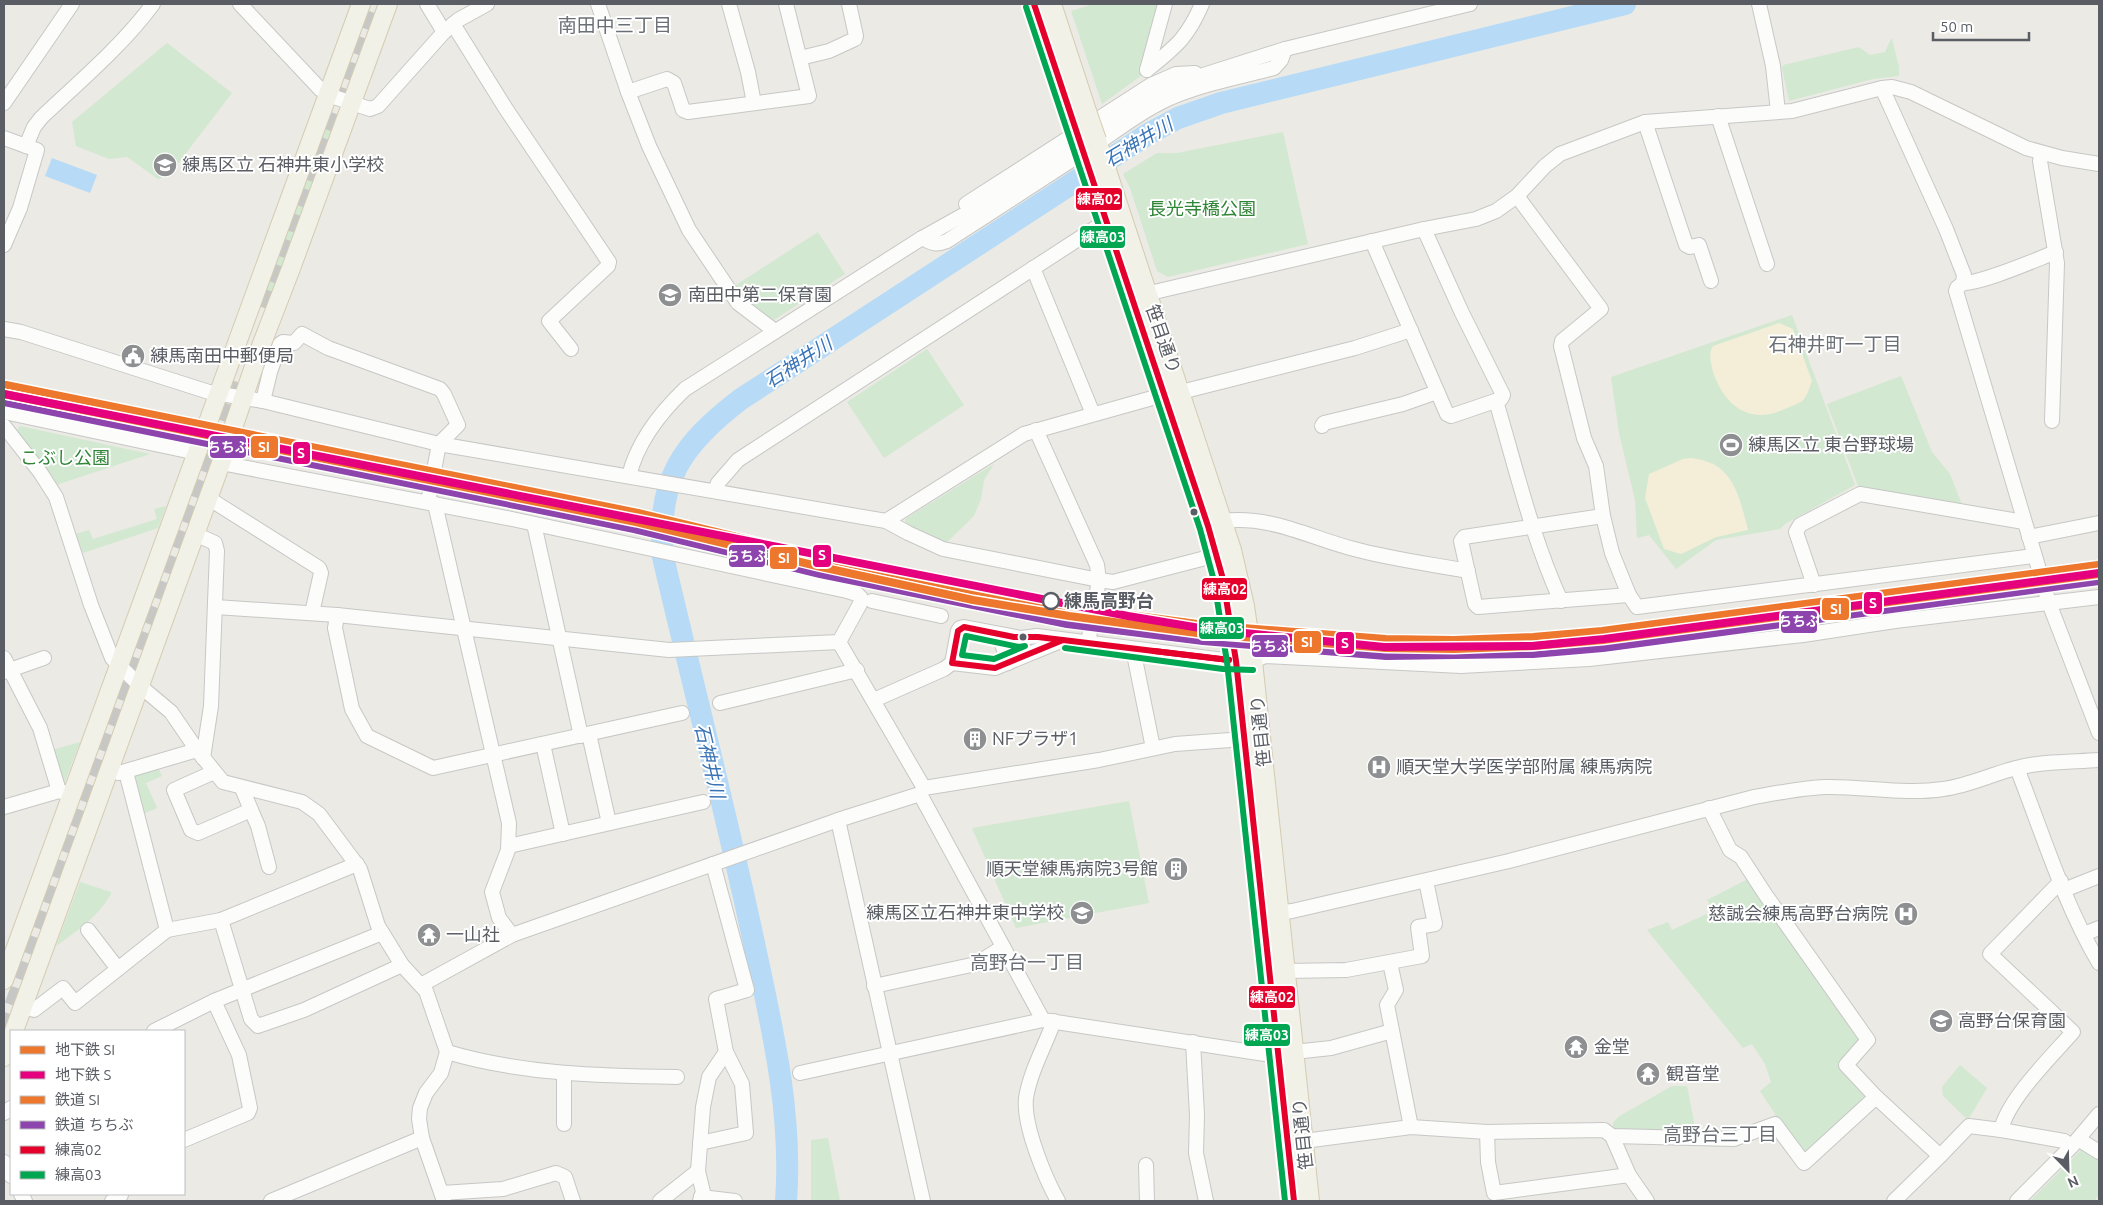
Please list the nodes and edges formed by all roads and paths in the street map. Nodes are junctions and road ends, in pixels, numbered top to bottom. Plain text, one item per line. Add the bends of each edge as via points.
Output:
1 (72, 4) edge
2 (153, 4) edge
3 (240, 4) edge
4 (361, 4) edge
5 (388, 4) edge
6 (427, 4) edge
7 (487, 4) edge
8 (598, 4) edge
9 (729, 4) edge
10 (786, 4) edge
11 (849, 4) edge
12 (1034, 4) edge
13 (1052, 4) edge
14 (1165, 4) edge
15 (1202, 4) edge
16 (1470, 4) edge
17 (1759, 4) edge
18 (449, 28) junction
19 (1285, 49) junction
20 (800, 58) junction
21 (1147, 70) junction
22 (1220, 70) junction
23 (1151, 85) junction
24 (1882, 88) junction
25 (628, 92) junction
26 (328, 95) junction
27 (4, 103) edge
28 (352, 103) junction
29 (754, 103) junction
30 (1778, 112) junction
31 (1718, 116) junction
32 (1081, 119) junction
33 (1645, 122) junction
34 (4, 138) edge
35 (26, 146) junction
36 (1091, 148) junction
37 (2042, 153) junction
38 (2099, 164) edge
39 (1104, 188) junction
40 (1517, 196) junction
41 (1106, 221) junction
42 (1424, 229) junction
43 (922, 238) junction
44 (1372, 241) junction
45 (4, 246) edge
46 (2056, 252) junction
47 (1768, 264) dead end
48 (1033, 268) junction
49 (1711, 281) dead end
50 (1964, 283) junction
51 (1139, 295) junction
52 (4, 329) edge
53 (1411, 330) junction
54 (775, 331) junction
55 (571, 349) dead end
56 (1181, 392) junction
57 (1438, 392) junction
58 (217, 394) junction
59 (1163, 395) junction
60 (243, 398) junction
61 (263, 401) junction
62 (1496, 401) junction
63 (4, 412) edge
64 (1093, 414) junction
65 (2052, 422) dead end
66 (4, 426) edge
67 (1322, 426) dead end
68 (1036, 430) junction
69 (439, 444) junction
70 (197, 452) junction
71 (221, 463) junction
72 (629, 476) junction
73 (715, 491) junction
74 (208, 498) junction
75 (432, 503) junction
76 (1603, 516) junction
77 (886, 521) junction
78 (1224, 521) junction
79 (2024, 522) junction
80 (2099, 523) edge
81 (534, 524) junction
82 (1533, 528) junction
83 (195, 534) junction
84 (2029, 537) junction
85 (1217, 555) junction
86 (2034, 556) junction
87 (1468, 571) junction
88 (1099, 580) junction
89 (1814, 586) junction
90 (1629, 595) junction
91 (2099, 596) edge
92 (1561, 601) junction
93 (872, 602) dead end
94 (2049, 603) junction
95 (216, 607) junction
96 (312, 613) junction
97 (338, 615) junction
98 (941, 616) dead end
99 (465, 628) junction
100 (994, 633) junction
101 (560, 639) junction
102 (1063, 640) junction
103 (839, 642) junction
104 (1088, 643) junction
105 (1132, 649) junction
106 (44, 658) dead end
107 (1245, 661) junction
108 (952, 663) junction
109 (1008, 663) junction
110 (118, 665) junction
111 (6, 667) edge
112 (857, 670) junction
113 (140, 686) junction
114 (874, 700) junction
115 (720, 703) dead end
116 (682, 713) dead end
117 (2099, 733) edge
118 (585, 735) junction
119 (1244, 739) junction
120 (543, 744) junction
121 (1154, 748) junction
122 (200, 754) junction
123 (494, 755) junction
124 (2099, 760) edge
125 (2017, 768) junction
126 (109, 770) junction
127 (126, 772) junction
128 (214, 772) junction
129 (242, 788) junction
130 (922, 791) junction
131 (66, 793) junction
132 (703, 802) dead end
133 (4, 807) edge
134 (1709, 808) junction
135 (251, 810) junction
136 (838, 820) junction
137 (610, 823) junction
138 (563, 834) junction
139 (509, 846) junction
140 (357, 864) junction
141 (715, 864) junction
142 (269, 867) dead end
143 (2099, 876) edge
144 (1426, 881) junction
145 (2062, 885) junction
146 (1271, 914) junction
147 (221, 920) junction
148 (2099, 928) edge
149 (88, 930) dead end
150 (167, 930) junction
151 (382, 933) junction
152 (2084, 934) junction
153 (512, 935) junction
154 (1003, 947) junction
155 (1390, 963) junction
156 (2099, 963) edge
157 (402, 965) junction
158 (118, 969) junction
159 (1286, 971) junction
160 (4, 980) edge
161 (421, 985) junction
162 (874, 986) junction
163 (242, 990) junction
164 (214, 1001) junction
165 (23, 1006) junction
166 (1048, 1021) junction
167 (14, 1030) edge
168 (156, 1030) edge
169 (1392, 1031) junction
170 (1193, 1042) junction
171 (447, 1052) junction
172 (726, 1052) junction
173 (1286, 1053) junction
174 (890, 1054) junction
175 (564, 1073) junction
176 (800, 1073) dead end
177 (677, 1077) dead end
178 (1876, 1097) junction
179 (2099, 1114) edge
180 (564, 1124) dead end
181 (1411, 1127) junction
182 (2000, 1130) junction
183 (1487, 1132) junction
184 (1612, 1136) junction
185 (422, 1138) junction
186 (185, 1140) edge
187 (1304, 1141) junction
188 (700, 1143) junction
189 (2075, 1143) junction
190 (2099, 1152) edge
191 (1940, 1156) junction
192 (4, 1162) edge
193 (1146, 1165) dead end
194 (698, 1171) junction
195 (10, 1174) edge
196 (1630, 1175) junction
197 (443, 1197) edge
198 (700, 1199) edge
199 (271, 1201) edge
200 (573, 1201) edge
201 (660, 1201) edge
202 (734, 1201) edge
203 (923, 1201) edge
204 (1058, 1201) edge
205 (1147, 1201) edge
206 (1206, 1201) edge
207 (1294, 1201) edge
208 (1310, 1201) edge
209 (1647, 1201) edge
210 (1894, 1201) edge
211 (2017, 1201) edge

1 - 27 street
2 - 35 street via 143,18 41,118
3 - 26 street
4 - 26 main road
5 - 28 main road
6 - 18 street
7 - 18 street
8 - 25 street
9 - 29 street
10 - 20 street
11 - 20 street via 855,39 829,51
12 - 32 main road, 笹目通り
13 - 32 main road, 笹目通り
14 - 21 street
15 - 21 street via 1192,27 1178,44
16 - 19 street
17 - 30 street via 1773,66
18 - 28 street via 378,106 370,109
18 - 55 street via 609,262 548,320
19 - 22 street
19 - 36 street via 1274,68 1169,98
20 - 29 street via 809,96
21 - 23 street
22 - 23 street via 1176,74
22 - 43 street via 1169,87 1147,99 992,199
23 - 43 street via 948,216
24 - 30 street
24 - 37 street via 1911,92 2018,145
24 - 50 street via 1946,229 1964,275
25 - 29 street via 664,79 674,83 685,112
25 - 54 street via 649,146 689,230 738,302
26 - 28 street
26 - 58 main road
28 - 60 main road
30 - 31 street
31 - 33 street
31 - 47 street
32 - 36 main road, 笹目通り, bridge
33 - 40 street via 1560,154
33 - 49 street via 1686,245 1701,248
34 - 35 street
35 - 45 street via 37,150 20,208
36 - 39 main road, 笹目通り
36 - 43 street via 947,241 938,245
37 - 38 street
37 - 46 street via 2040,161
39 - 41 main road, 笹目通り
39 - 51 main road, 笹目通り
40 - 42 street via 1496,211 1476,219
40 - 76 street via 1601,309 1560,342 1584,438 1596,466
41 - 48 street
41 - 51 main road, 笹目通り
42 - 44 street
42 - 62 street via 1503,395
43 - 54 street
44 - 51 street
44 - 53 street
46 - 50 street
46 - 65 street
48 - 64 street
48 - 73 street via 738,460
50 - 79 street via 1956,291
51 - 56 main road, 笹目通り
51 - 59 main road, 笹目通り
52 - 58 street
53 - 56 street via 1355,348
53 - 57 street
54 - 72 street via 685,389 672,401 650,431
56 - 78 main road, 笹目通り
57 - 62 street via 1447,414 1451,416
57 - 67 street
58 - 60 street
58 - 70 main road
59 - 64 street
59 - 85 main road, 笹目通り
60 - 61 street
60 - 71 main road
61 - 69 street
61 - 69 street via 280,344 294,343 305,334 328,348 442,391 458,425
62 - 82 street
63 - 70 street
64 - 68 street
66 - 110 street via 56,498 103,636
68 - 77 street via 1012,440
68 - 88 street via 1097,565
69 - 72 street
69 - 75 street
70 - 110 main road
71 - 74 main road
71 - 75 street
72 - 73 street
73 - 77 street
74 - 83 main road
74 - 96 street via 319,568 321,573
75 - 81 street
75 - 99 street
76 - 82 street
76 - 90 street via 1612,553
77 - 88 street via 943,549
78 - 87 street via 1240,519 1273,524 1354,549
78 - 107 main road, 笹目通り via 1238,573
79 - 84 street
79 - 89 street via 1860,494 1800,525 1796,532
80 - 84 street
81 - 101 street
81 - 103 street via 857,594 860,604
82 - 87 street via 1464,538 1461,542
82 - 92 street
83 - 95 street via 215,543
83 - 113 main road
84 - 86 street
85 - 88 street via 1113,582
85 - 107 main road, 笹目通り
86 - 89 street
86 - 94 street
87 - 92 street via 1476,607
88 - 104 street
89 - 90 street via 1640,607
90 - 92 street
91 - 94 street
93 - 98 street
94 - 107 street via 1589,659 1461,666 1265,656
94 - 117 street
95 - 96 street
95 - 122 street via 211,706
96 - 97 street
97 - 99 street
97 - 123 street via 335,628 352,709 367,736 434,768
99 - 101 street
99 - 123 street
100 - 102 street
100 - 108 street via 960,628
100 - 109 street via 1002,644
101 - 103 street via 669,650
101 - 118 street
102 - 104 street
102 - 109 street
103 - 112 street
104 - 105 street
105 - 107 street
105 - 121 street
106 - 111 street
107 - 119 main road, 笹目通り
107 - 146 main road, 笹目通り
108 - 109 street via 991,669
108 - 114 street
110 - 113 street
110 - 131 main road
111 - 131 street via 40,728
112 - 114 street
112 - 115 street
113 - 122 street via 171,712
113 - 126 main road
114 - 130 street
116 - 118 street
118 - 120 street
118 - 137 street
119 - 121 street
119 - 146 main road, 笹目通り
120 - 123 street
120 - 138 street
121 - 130 street
122 - 127 street
122 - 128 street
123 - 139 street via 509,823
124 - 125 street via 2042,763
125 - 134 street via 1942,790 1826,787 1781,792
125 - 145 street
126 - 127 street
126 - 165 main road
127 - 150 street
128 - 129 street via 223,782
128 - 135 street via 174,790 191,830 198,833
129 - 135 street
129 - 140 street via 302,802 319,814
130 - 136 street
130 - 154 street
131 - 133 street
131 - 160 main road
132 - 137 street
134 - 144 street
134 - 178 street via 1730,850 1740,857 1868,1040 1846,1065
135 - 142 street
136 - 141 street
136 - 162 street
137 - 138 street
138 - 139 street
139 - 153 street via 492,892 499,918
140 - 147 street
140 - 151 street
141 - 153 street
141 - 172 street via 747,990 716,999
143 - 145 street
144 - 146 street
144 - 155 street via 1435,924 1418,927 1422,956
145 - 152 street
145 - 182 street via 1990,954 2072,1032 2027,1085 2003,1120
146 - 159 main road, 笹目通り
146 - 173 main road, 笹目通り
147 - 150 street
147 - 163 street
148 - 152 street
149 - 158 street
150 - 158 street
151 - 157 street
151 - 163 street
152 - 156 street
153 - 161 street
154 - 162 street via 976,964
154 - 166 street
155 - 159 street via 1346,970
155 - 169 street via 1396,990 1387,1006
157 - 161 street
157 - 163 street via 304,1010 258,1026 251,1019
158 - 165 street via 75,1003 63,988 34,1010
159 - 173 main road, 笹目通り
161 - 171 street
162 - 174 street
163 - 164 street
164 - 168 street
164 - 186 street via 239,1055 250,1108 248,1113
165 - 167 main road
166 - 170 street
166 - 174 street
166 - 204 street via 1026,1099 1027,1116 1044,1173
169 - 173 street via 1331,1048
169 - 181 street
170 - 173 street via 1265,1054
170 - 206 street via 1196,1153
171 - 175 street via 477,1061
171 - 185 street via 442,1073 426,1093 420,1108
172 - 188 street via 709,1077
172 - 188 street via 742,1084 746,1133
173 - 187 main road, 笹目通り
173 - 207 main road, 笹目通り
174 - 176 street
174 - 203 street
175 - 177 street
175 - 180 street
178 - 184 street via 1804,1163 1775,1124 1734,1139
178 - 191 street
179 - 189 street
181 - 183 street
181 - 187 street
182 - 189 street
182 - 191 street via 1969,1126
183 - 184 street via 1604,1130
183 - 196 street via 1494,1193
184 - 196 street
185 - 197 street
185 - 199 street
187 - 208 main road, 笹目通り
188 - 194 street
189 - 190 street
189 - 211 street
191 - 210 street
192 - 195 street
193 - 205 street
194 - 198 street via 703,1192
194 - 201 street
196 - 209 street
197 - 200 street via 503,1189 556,1173 565,1177
198 - 202 street

